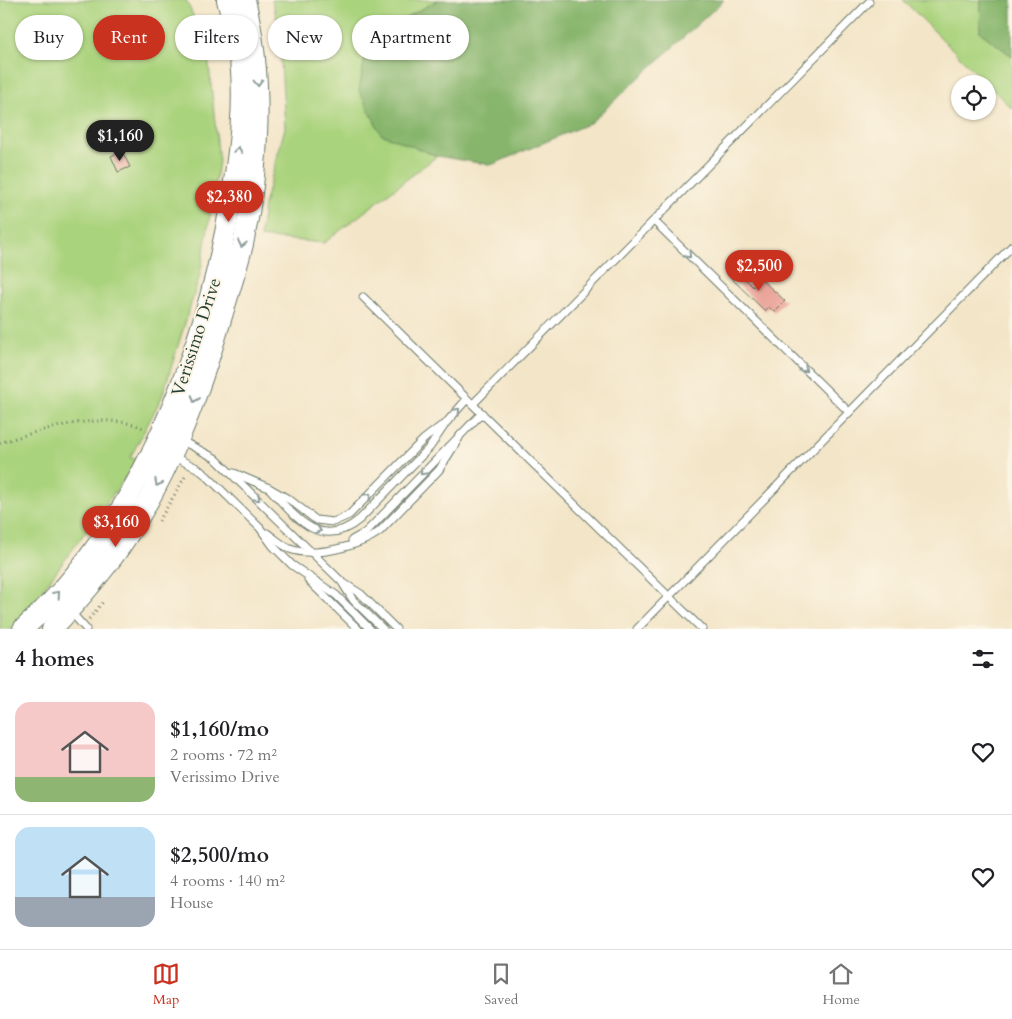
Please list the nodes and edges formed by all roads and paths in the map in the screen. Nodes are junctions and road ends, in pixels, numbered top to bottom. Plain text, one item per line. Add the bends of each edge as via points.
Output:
1 (227, 0) edge
2 (245, 0) edge
3 (869, 2) dead end
4 (654, 221) junction
5 (1012, 246) edge
6 (363, 297) dead end
7 (470, 402) junction
8 (849, 412) junction
9 (482, 414) junction
10 (165, 442) junction
11 (0, 443) edge
12 (229, 470) junction
13 (260, 528) junction
14 (311, 551) junction
15 (292, 565) junction
16 (342, 582) junction
17 (668, 596) junction
18 (70, 610) junction
19 (23, 629) edge
20 (52, 629) edge
21 (86, 629) edge
22 (358, 629) edge
23 (370, 629) edge
24 (383, 629) edge
25 (396, 629) edge
26 (637, 629) edge
27 (702, 629) edge

10 -> 1 street, Verissimo Drive via 214,286 235,176 241,126 241,80 237,42
2 -> 10 street, Verissimo Drive via 258,82 253,186 243,244 204,376
3 - 4 lane
4 - 7 lane
4 -> 8 lane
5 - 8 lane
6 - 7 lane
7 - 9 lane
12 -> 7 lane via 290,500 316,520 328,523 340,520 349,515 424,439
8 - 17 lane
9 -> 14 lane via 459,438 439,470 380,531 370,538 330,550
9 - 17 lane
10 - 11 path via 135,424 101,421 47,428
10 - 12 lane via 208,452
10 - 13 lane via 207,476
10 -> 18 street, Verissimo Drive via 159,481 120,547
19 -> 10 street, Verissimo Drive via 93,550
12 -> 14 lane
13 - 14 lane via 290,548
13 - 15 lane
14 - 16 lane
15 - 22 lane
15 - 23 lane via 336,595
16 - 24 lane via 353,600
16 - 25 lane via 361,594
17 - 26 lane
17 - 27 lane
18 - 20 street, Verissimo Drive
18 - 21 lane

